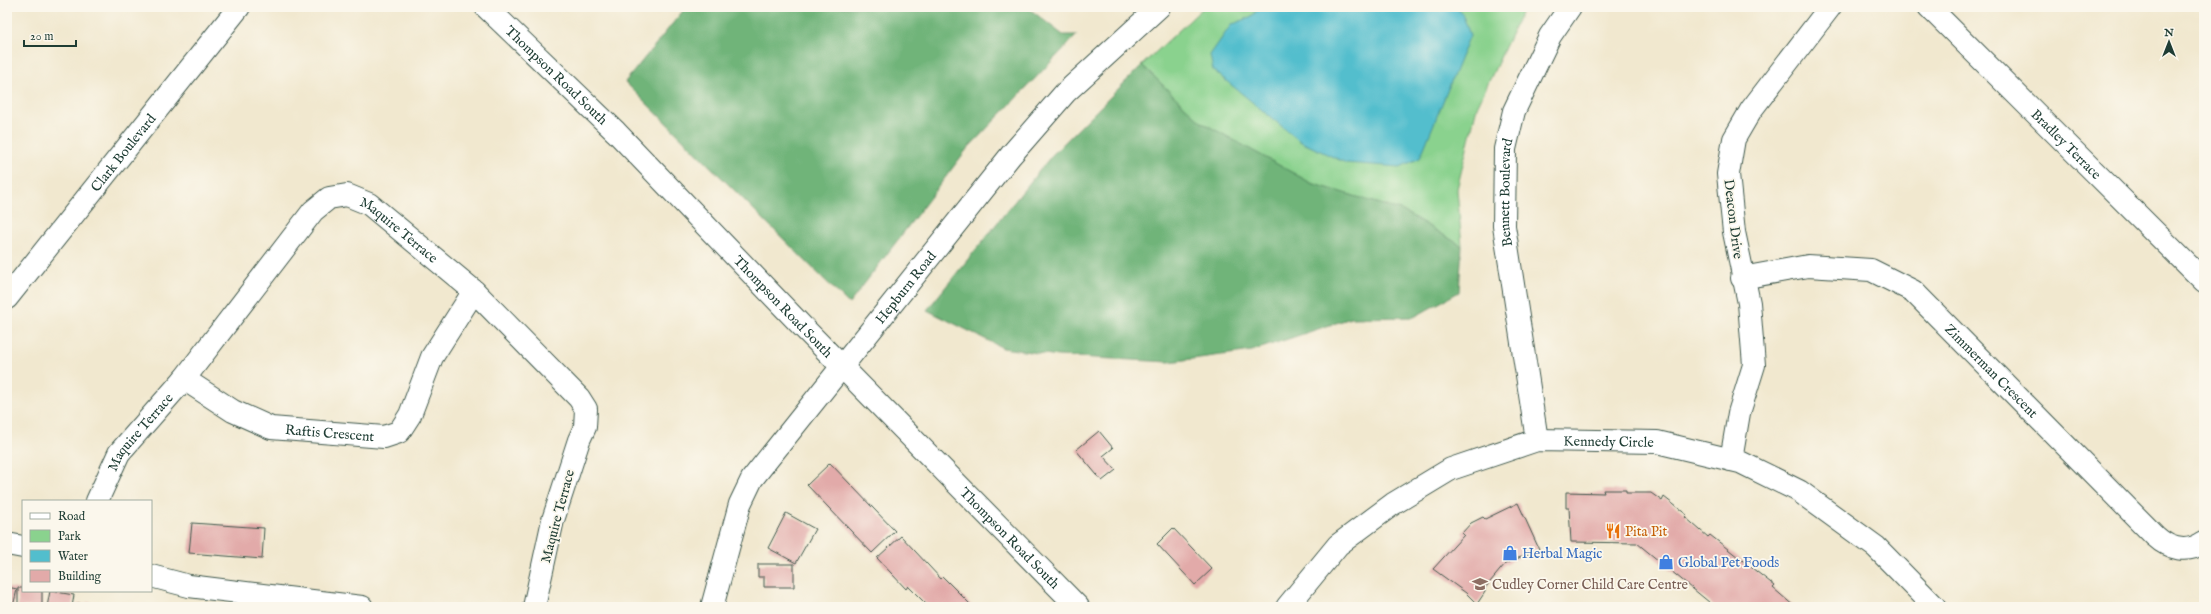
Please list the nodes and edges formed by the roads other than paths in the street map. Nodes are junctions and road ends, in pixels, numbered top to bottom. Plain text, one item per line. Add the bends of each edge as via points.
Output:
1 (239, 7) edge
2 (486, 7) edge
3 (1159, 7) edge
4 (1570, 7) edge
5 (1830, 7) edge
6 (1929, 7) edge
7 (1742, 278) junction
8 (2204, 281) edge
9 (474, 291) junction
10 (7, 298) edge
11 (842, 367) junction
12 (184, 379) junction
13 (1537, 440) junction
14 (1731, 460) junction
15 (97, 500) edge
16 (2204, 542) edge
17 (7, 544) edge
18 (22, 547) edge
19 (152, 576) edge
20 (318, 605) edge
21 (362, 607) edge
22 (534, 607) edge
23 (712, 607) edge
24 (1078, 607) edge
25 (1287, 607) edge
26 (1934, 607) edge

1 - 10 street, Clark Boulevard
2 - 11 street, Thompson Road South via 616,132
3 - 11 street, Hepburn Road via 1065,93 1006,161
4 - 13 street, Bennett Boulevard via 1550,36 1514,111 1505,149 1504,226
5 - 7 street, Deacon Drive via 1750,110 1734,139 1728,174
6 - 8 street, Bradley Terrace
7 - 14 street, Deacon Drive via 1749,303 1754,365 1739,413
7 - 16 street, Zimmerman Crescent via 1808,266 1871,270 1913,291 2155,536 2172,547 2188,550
9 - 12 street, Raftis Crescent via 432,356 406,421 399,432 384,437 271,428 233,411
9 - 12 street, Maquire Terrace via 369,204 347,195 329,198 313,211
9 - 22 street, Maquire Terrace via 579,398 586,409 585,427 553,520
11 - 23 street, Hepburn Road via 752,480 740,504
11 - 24 street, Thompson Road South
12 - 15 street, Maquire Terrace via 119,453
13 - 14 street, Kennedy Circle via 1657,442
13 - 25 street, Kennedy Circle via 1451,468 1393,504 1338,544
14 - 26 street, Kennedy Circle via 1798,491 1869,542
17 - 18 street
19 - 20 street via 189,586
20 - 21 street

